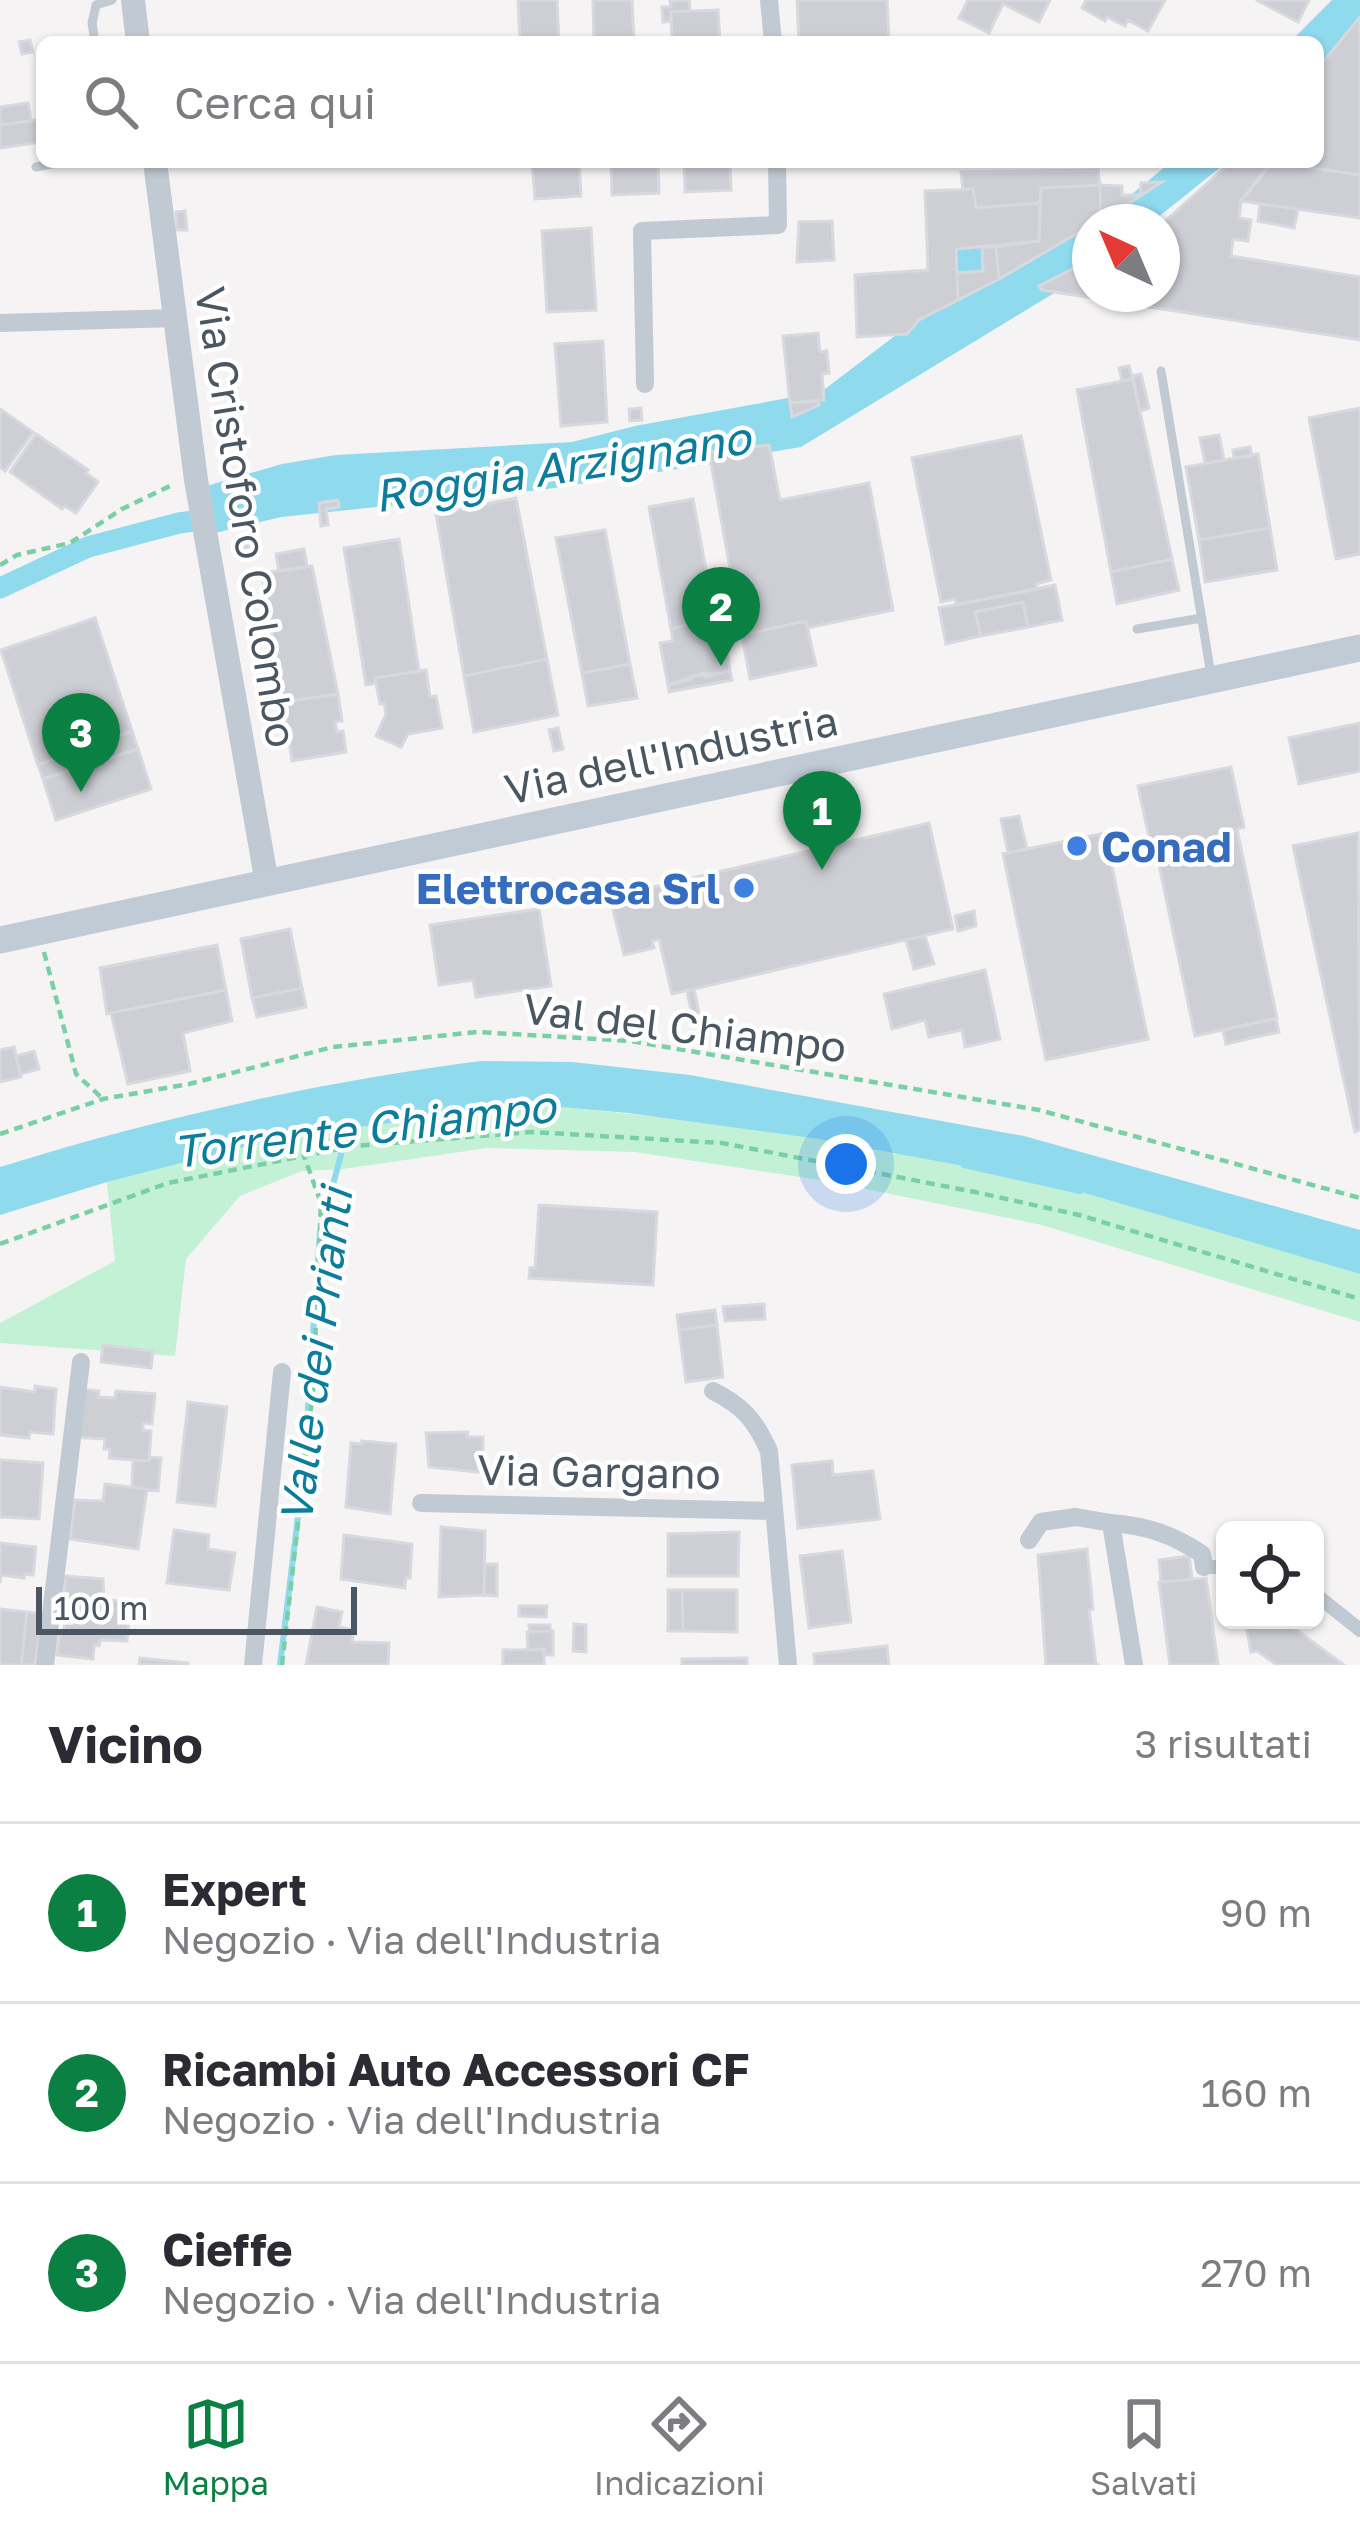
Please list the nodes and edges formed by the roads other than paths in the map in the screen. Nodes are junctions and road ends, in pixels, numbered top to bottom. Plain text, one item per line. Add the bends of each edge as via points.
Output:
1 (112, 0) edge
2 (133, 0) edge
3 (769, 0) edge
4 (94, 36) edge
5 (137, 36) edge
6 (772, 36) edge
7 (156, 168) edge
8 (777, 168) edge
9 (176, 318) junction
10 (0, 323) edge
11 (1161, 371) dead end
12 (645, 384) dead end
13 (1202, 618) junction
14 (1137, 629) dead end
15 (1360, 648) edge
16 (1212, 680) junction
17 (267, 884) junction
18 (0, 940) edge
19 (81, 1362) dead end
20 (283, 1372) dead end
21 (712, 1390) dead end
22 (421, 1503) dead end
23 (775, 1511) junction
24 (1111, 1523) junction
25 (1029, 1540) dead end
26 (1204, 1567) joint
27 (1216, 1567) edge
28 (1324, 1601) edge
29 (1360, 1630) edge
30 (45, 1665) edge
31 (253, 1665) edge
32 (788, 1665) edge
33 (1134, 1665) edge

1 - 4 lane via 97,5
2 - 5 street
3 - 6 street
7 - 9 street, Via Cristoforo Colombo
8 - 12 street via 778,225 642,231
9 - 10 street
9 - 17 street, Via Cristoforo Colombo
11 - 13 lane
13 - 14 lane
13 - 16 lane
15 - 16 main road, Via dell'Industria
16 - 17 main road, Via dell'Industria
17 - 18 main road, Via dell'Industria
19 - 30 street
20 - 31 street
21 - 23 street via 755,1420 769,1451
22 - 23 street, Via Gargano
23 - 32 street
24 - 25 street via 1041,1522
24 - 26 street via 1177,1537 1202,1554
24 - 33 street
26 - 27 street
28 - 29 street

